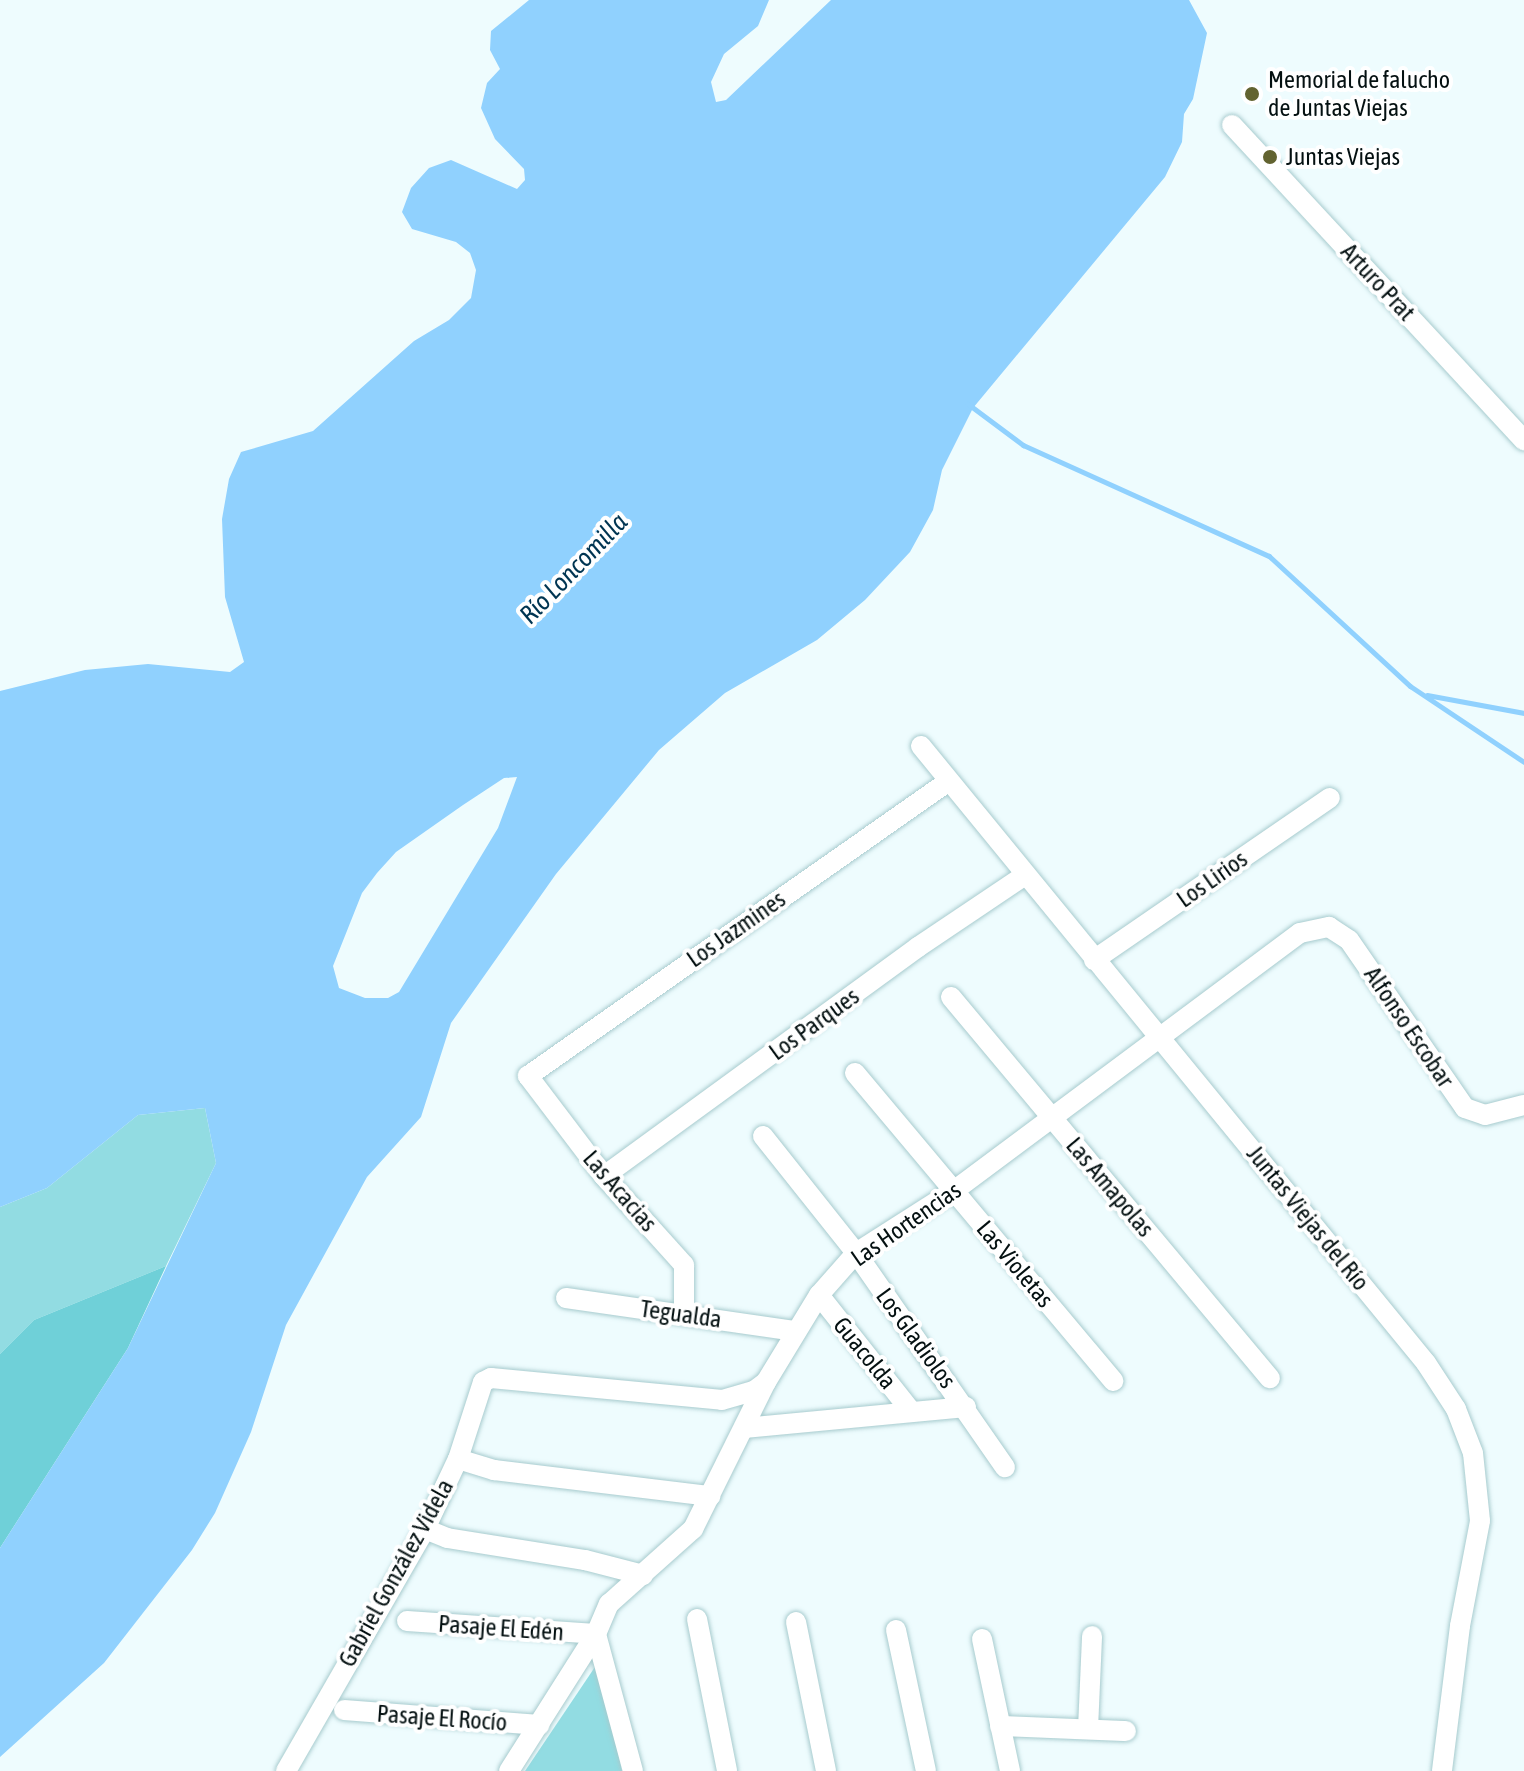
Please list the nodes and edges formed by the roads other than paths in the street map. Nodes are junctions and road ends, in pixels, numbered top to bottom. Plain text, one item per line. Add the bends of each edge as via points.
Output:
1 (1232, 125) dead end
2 (1524, 440) edge
3 (921, 746) dead end
4 (946, 783) junction
5 (1330, 798) dead end
6 (1025, 875) junction
7 (1300, 933) joint
8 (1094, 960) junction
9 (951, 997) dead end
10 (1159, 1037) junction
11 (855, 1073) dead end
12 (528, 1076) joint
13 (1524, 1105) edge
14 (1053, 1119) junction
15 (763, 1136) dead end
16 (604, 1176) junction
17 (955, 1190) junction
18 (856, 1253) junction
19 (819, 1295) junction
20 (566, 1298) dead end
21 (684, 1314) junction
22 (796, 1331) junction
23 (1270, 1378) dead end
24 (1113, 1381) dead end
25 (766, 1382) junction
26 (966, 1407) junction
27 (911, 1411) junction
28 (744, 1428) junction
29 (458, 1459) junction
30 (1005, 1467) dead end
31 (710, 1496) junction
32 (425, 1529) junction
33 (643, 1575) junction
34 (697, 1619) dead end
35 (407, 1621) dead end
36 (796, 1622) dead end
37 (599, 1628) junction
38 (896, 1630) dead end
39 (1092, 1636) dead end
40 (982, 1639) dead end
41 (344, 1710) dead end
42 (539, 1725) junction
43 (1000, 1726) junction
44 (1088, 1729) junction
45 (1126, 1731) dead end
46 (286, 1771) edge
47 (509, 1771) edge
48 (633, 1771) edge
49 (727, 1771) edge
50 (826, 1771) edge
51 (926, 1771) edge
52 (1010, 1771) edge
53 (1442, 1771) edge

1 - 2 street, Arturo Prat
3 - 4 street, Juntas Viejas del Río
4 - 6 street, Juntas Viejas del Río
4 - 12 street, Los Jazmines
5 - 8 street, Los Lirios
6 - 8 street, Juntas Viejas del Río
6 - 16 street, Los Parques
7 - 10 street, Las Hortencias
7 - 13 street, Alfonso Escobar via 1329,927 1349,940 1465,1108 1485,1115
8 - 10 street, Juntas Viejas del Río
9 - 14 street, Las Amapolas
10 - 14 street, Las Hortencias
10 - 53 street, Juntas Viejas del Río via 1426,1363 1461,1423 1480,1487 1480,1521
11 - 17 street, Las Violetas
12 - 16 street, Las Acacias
14 - 17 street, Las Hortencias
14 - 23 street, Las Amapolas
15 - 18 street, Los Gladiolos
16 - 21 street, Las Acacias via 684,1265
17 - 18 street, Las Hortencias
17 - 24 street, Las Violetas
18 - 19 street, Las Hortencias
18 - 26 street, Los Gladiolos
19 - 22 street, Las Hortencias
19 - 27 street, Guacolda
20 - 21 street, Tegualda
21 - 22 street, Tegualda
22 - 25 street, Las Hortencias
25 - 28 street, Las Hortencias
25 - 29 street, Gabriel González Videla via 739,1398 722,1400 498,1379 483,1382
26 - 27 street
26 - 30 street, Los Gladiolos
27 - 28 street
28 - 31 street, Las Hortencias
29 - 31 street via 494,1470
29 - 32 street, Gabriel González Videla
31 - 33 street, Las Hortencias via 693,1529
32 - 33 street via 447,1538
32 - 46 street, Gabriel González Videla
33 - 37 street, Las Hortencias via 609,1604
34 - 49 street
35 - 37 street, Pasaje El Edén
36 - 50 street
37 - 42 street, Las Hortencias
37 - 48 street
38 - 51 street
39 - 44 street
40 - 43 street
41 - 42 street, Pasaje El Rocío
42 - 47 street, Las Hortencias
43 - 44 street
43 - 52 street
44 - 45 street

